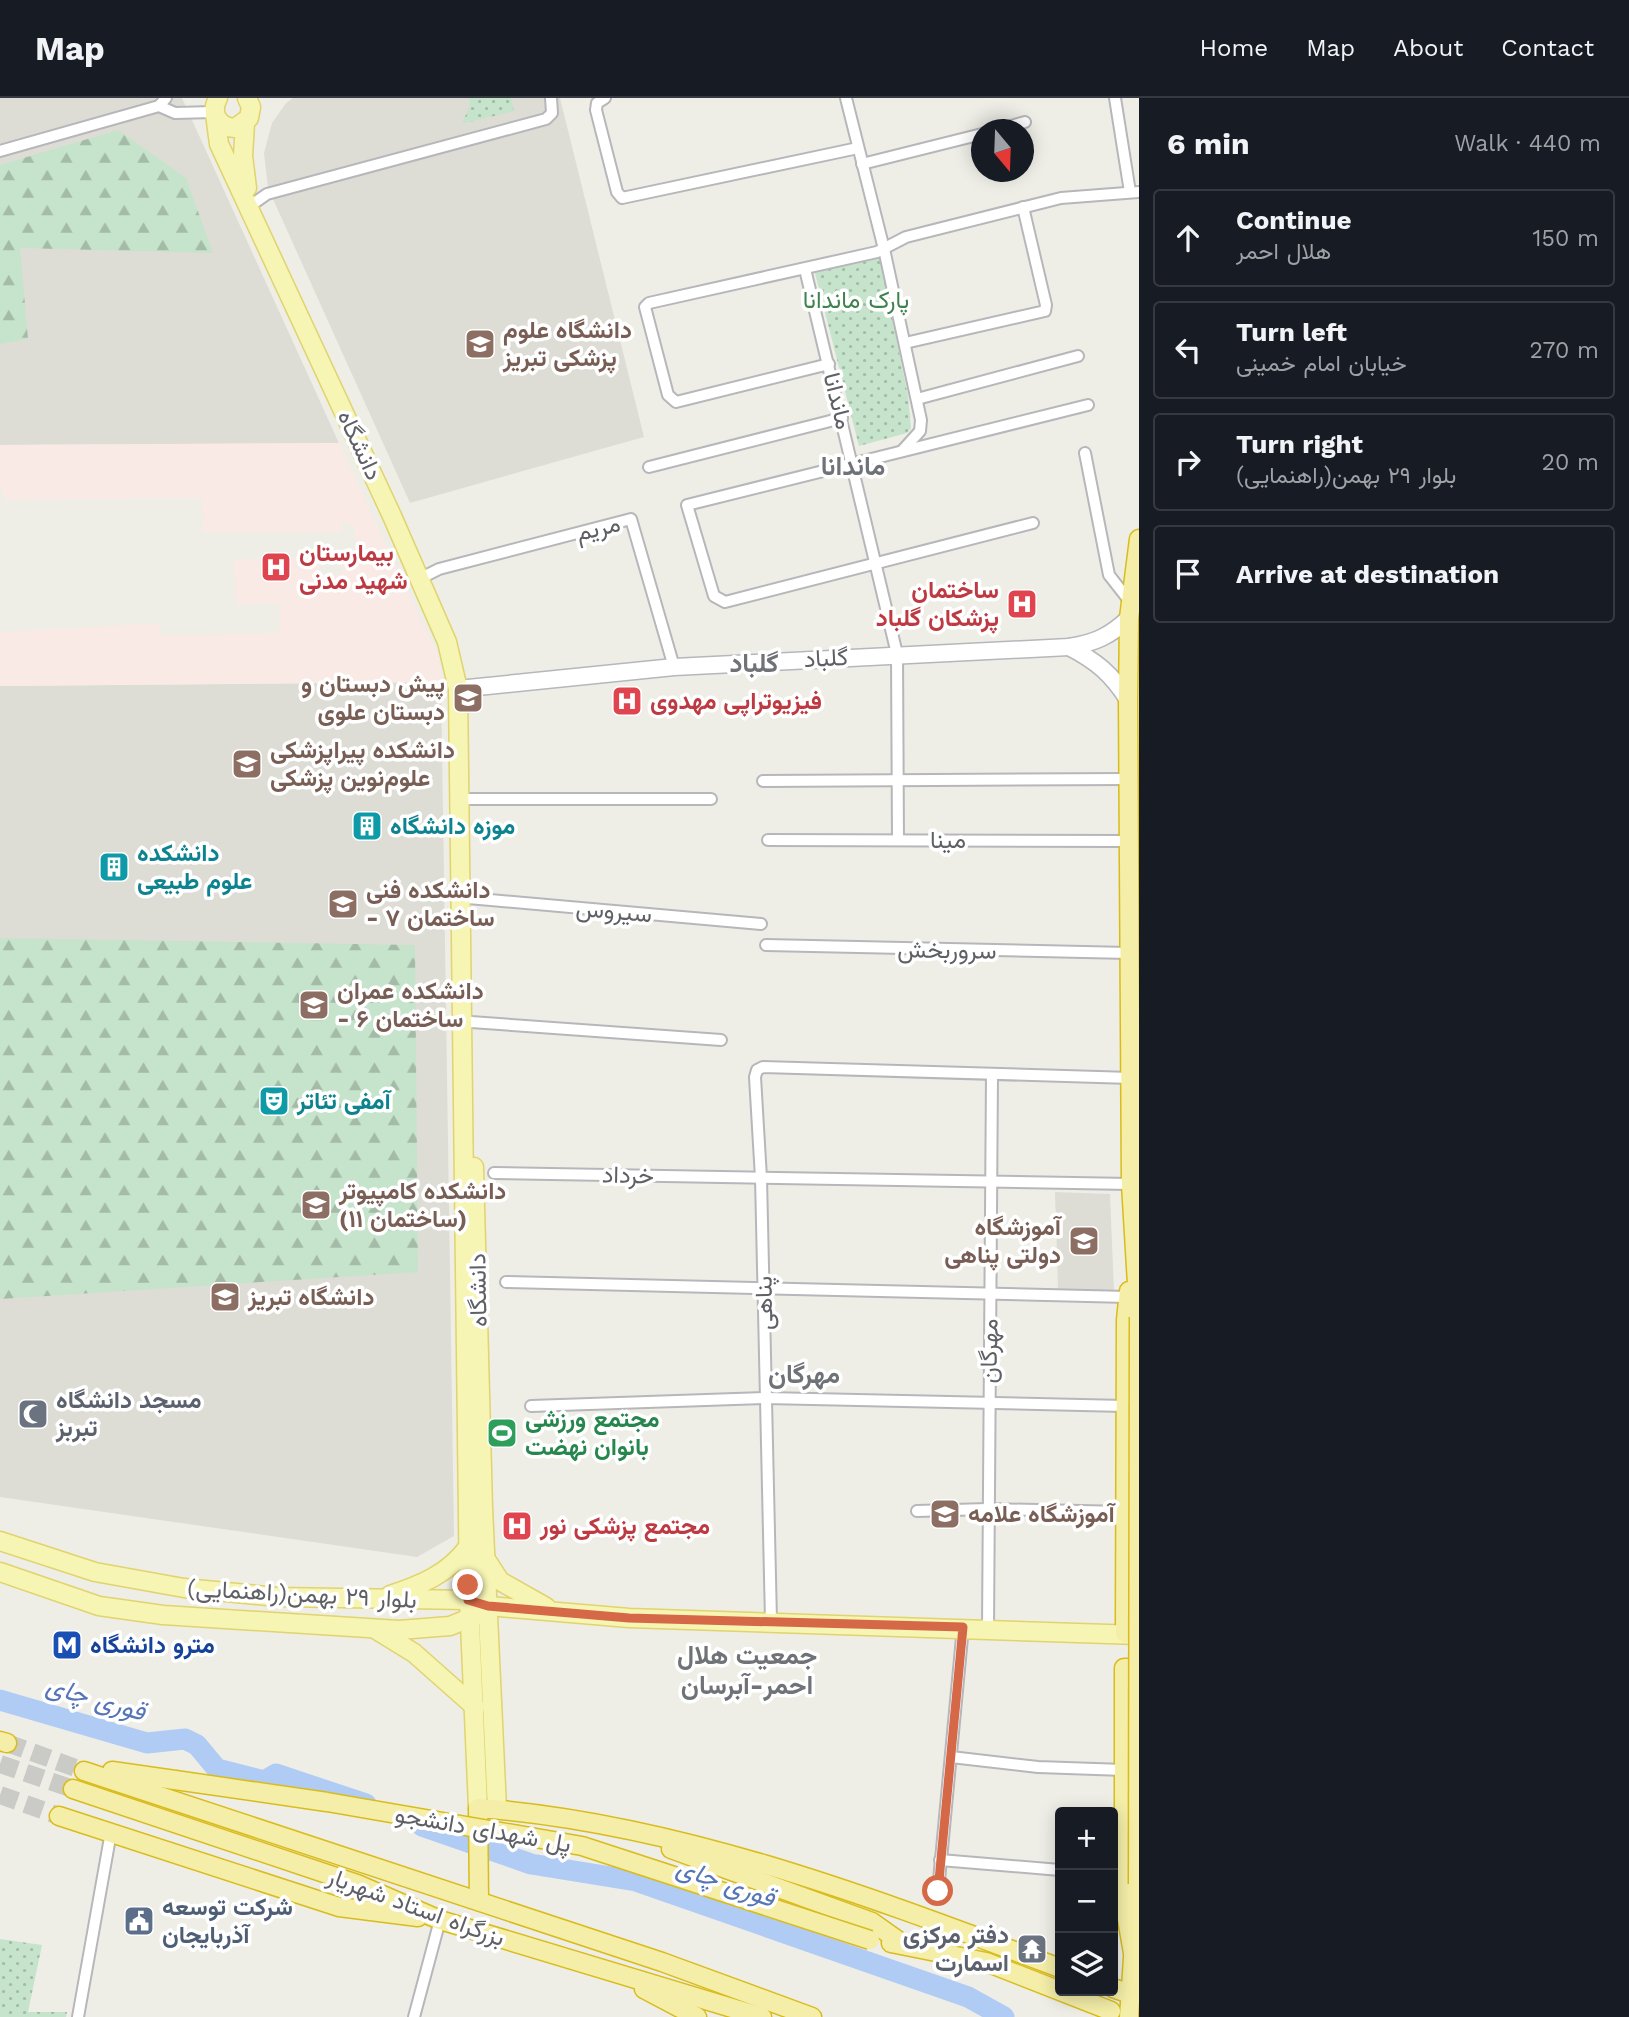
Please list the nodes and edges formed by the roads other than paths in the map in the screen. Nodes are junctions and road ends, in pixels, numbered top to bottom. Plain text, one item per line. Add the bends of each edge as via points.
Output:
1 (551, 98) edge
2 (846, 98) edge
3 (1115, 98) edge
4 (160, 101) edge
5 (601, 101) edge
6 (250, 107) edge
7 (216, 108) edge
8 (971, 137) edge
9 (858, 148) junction
10 (0, 151) edge
11 (862, 164) junction
12 (1134, 192) edge
13 (250, 206) junction
14 (1023, 207) junction
15 (884, 249) junction
16 (805, 268) junction
17 (905, 343) junction
18 (1079, 356) dead end
19 (829, 364) junction
20 (917, 399) junction
21 (1088, 405) dead end
22 (842, 418) junction
23 (902, 451) junction
24 (1085, 453) dead end
25 (854, 463) junction
26 (649, 467) dead end
27 (1033, 523) dead end
28 (1139, 539) edge
29 (876, 562) junction
30 (419, 579) junction
31 (1130, 611) junction
32 (1069, 647) junction
33 (897, 654) junction
34 (1134, 657) edge
35 (674, 667) junction
36 (1134, 678) edge
37 (457, 689) junction
38 (1128, 700) junction
39 (1128, 779) junction
40 (899, 780) junction
41 (763, 781) dead end
42 (465, 799) junction
43 (711, 799) dead end
44 (768, 840) dead end
45 (898, 840) junction
46 (1128, 841) junction
47 (468, 898) junction
48 (761, 923) dead end
49 (766, 945) dead end
50 (1129, 953) junction
51 (471, 1023) junction
52 (721, 1040) dead end
53 (992, 1074) junction
54 (1131, 1078) junction
55 (494, 1172) dead end
56 (761, 1178) junction
57 (989, 1182) junction
58 (1131, 1184) junction
59 (1133, 1250) junction
60 (506, 1282) dead end
61 (764, 1287) junction
62 (989, 1292) junction
63 (1128, 1297) junction
64 (1139, 1317) edge
65 (766, 1398) junction
66 (988, 1401) junction
67 (531, 1406) dead end
68 (1125, 1406) junction
69 (1130, 1504) edge
70 (988, 1509) junction
71 (917, 1511) dead end
72 (0, 1541) edge
73 (468, 1547) junction
74 (485, 1556) junction
75 (0, 1572) edge
76 (379, 1598) junction
77 (400, 1600) junction
78 (468, 1600) junction
79 (488, 1606) junction
80 (555, 1612) junction
81 (469, 1620) junction
82 (771, 1621) junction
83 (963, 1627) junction
84 (372, 1628) junction
85 (988, 1628) junction
86 (399, 1630) junction
87 (1132, 1634) edge
88 (1139, 1668) edge
89 (475, 1707) junction
90 (1139, 1713) edge
91 (1124, 1725) junction
92 (951, 1757) junction
93 (1124, 1770) junction
94 (73, 1788) tunnel mouth
95 (478, 1808) junction
96 (497, 1809) junction
97 (59, 1816) tunnel mouth
98 (609, 1826) junction
99 (111, 1832) junction
100 (940, 1860) junction
101 (1055, 1870) edge
102 (1125, 1877) edge
103 (938, 1891) dead end
104 (479, 1901) junction
105 (440, 1920) junction
106 (903, 1944) junction
107 (1055, 1966) edge
108 (622, 1977) junction
109 (1118, 1990) edge
110 (1130, 1994) junction
111 (1111, 2011) dead end
112 (78, 2017) edge
113 (414, 2017) edge
114 (697, 2017) edge
115 (762, 2017) edge
116 (812, 2017) edge
117 (1129, 2017) edge

1 - 13 street via 552,113 546,119 267,194
2 - 9 street
3 - 12 street
4 - 7 street via 175,113
4 - 10 street
5 - 9 street via 596,110 622,198
6 - 7 main road via 229,127 220,122
6 - 13 main road, دانشگاه via 243,156
7 - 13 main road, دانشگاه via 219,144
8 - 11 street
9 - 11 street
11 - 15 street
12 - 14 street via 1061,198
13 - 30 main road, دانشگاه
14 - 15 street via 905,236
14 - 17 street via 1045,311
15 - 16 street
15 - 17 street
16 - 19 street, ماندانا
16 - 19 street via 645,307 670,400 676,402
17 - 20 street
18 - 20 street
19 - 22 street, ماندانا
20 - 23 street via 919,431
21 - 23 street
22 - 25 street, ماندانا
22 - 26 street
23 - 25 street
24 - 31 street via 1109,575
25 - 29 street, ماندانا
25 - 29 street via 687,505 719,601
27 - 29 street
28 - 31 highway
29 - 33 street, ماندانا
30 - 35 street, مریم via 439,569 631,519
30 - 37 main road, دانشگاه via 447,642
31 - 32 main road, گلباد via 1111,635
31 - 34 highway
32 - 33 main road, گلباد
32 - 38 main road via 1113,677
33 - 35 main road, گلباد
33 - 40 street, ماندانا
34 - 36 highway
35 - 37 main road, گلباد
36 - 38 highway
37 - 42 main road, دانشگاه via 463,697
37 - 73 main road, دانشگاه
38 - 39 highway
39 - 40 street
39 - 46 highway
40 - 41 street
40 - 45 street, ماندانا
42 - 43 street
42 - 47 main road, دانشگاه
44 - 45 street, مینا
45 - 46 street, مینا
46 - 50 highway
47 - 48 street, سیروس
47 - 51 main road, دانشگاه
49 - 50 street, سروربخش
50 - 54 highway
51 - 52 street
51 - 74 main road, دانشگاه
53 - 54 street
53 - 56 street, پناهی via 757,1070
53 - 57 street, مهرگان
54 - 58 highway
55 - 56 street, خرداد
56 - 57 street, خرداد
56 - 61 street, پناهی
57 - 58 street, خرداد
57 - 62 street, مهرگان
58 - 59 highway
59 - 63 highway
59 - 64 highway
60 - 61 street
61 - 62 street
61 - 65 street, پناهی
62 - 63 street
62 - 66 street, مهرگان
63 - 68 highway
64 - 102 highway, bridge
65 - 66 street
65 - 67 street
65 - 82 street, پناهی
66 - 68 street
66 - 70 street, مهرگان
68 - 69 highway
69 - 70 street
69 - 87 highway
70 - 71 street
70 - 85 street, مهرگان
72 - 76 main road, بلوار ٢٩ بهمن(راهنمایی) via 94,1572 184,1588 268,1596
73 - 76 main road via 449,1569 426,1583
73 - 78 main road, دانشگاه
74 - 79 main road, دانشگاه
74 - 80 main road via 500,1581
75 - 84 main road, بلوار ٢٩ بهمن(راهنمایی) via 99,1606 163,1615
76 - 77 main road, بلوار ٢٩ بهمن(راهنمایی)
77 - 78 main road, بلوار ٢٩ بهمن(راهنمایی)
77 - 86 main road via 408,1615
78 - 79 main road, بلوار ٢٩ بهمن(راهنمایی)
78 - 81 main road, دانشگاه
79 - 80 main road
79 - 81 main road, بلوار ٢٩ بهمن(راهنمایی)
79 - 96 main road, دانشگاه
80 - 82 main road
81 - 86 main road, بلوار ٢٩ بهمن(راهنمایی)
81 - 89 main road, دانشگاه
82 - 83 main road
83 - 85 main road
83 - 92 street
84 - 86 main road, بلوار ٢٩ بهمن(راهنمایی)
84 - 89 main road via 414,1653
85 - 87 main road
88 - 91 highway via 1124,1668
89 - 95 main road, دانشگاه
90 - 91 highway via 1130,1714
91 - 93 highway
92 - 93 street
92 - 100 street
93 - 102 highway
94 - 105 highway, بزرگراه استاد شهریار via 356,1884
95 - 96 highway
95 - 104 highway
96 - 98 highway
97 - 99 highway
98 - 106 highway via 872,1922
98 - 107 highway via 704,1847 935,1921
99 - 105 highway via 339,1907
99 - 112 street
100 - 101 street
100 - 103 street
102 - 110 highway via 1133,1953
104 - 106 highway, پل شهدای دانشجو, bridge via 84,1770 327,1802 582,1846 870,1940
104 - 116 highway
105 - 108 highway, بزرگراه استاد شهریار
105 - 113 street
106 - 111 highway, پل شهدای دانشجو via 986,1962
108 - 114 highway
108 - 115 highway, بزرگراه استاد شهریار
109 - 110 highway
110 - 117 highway

